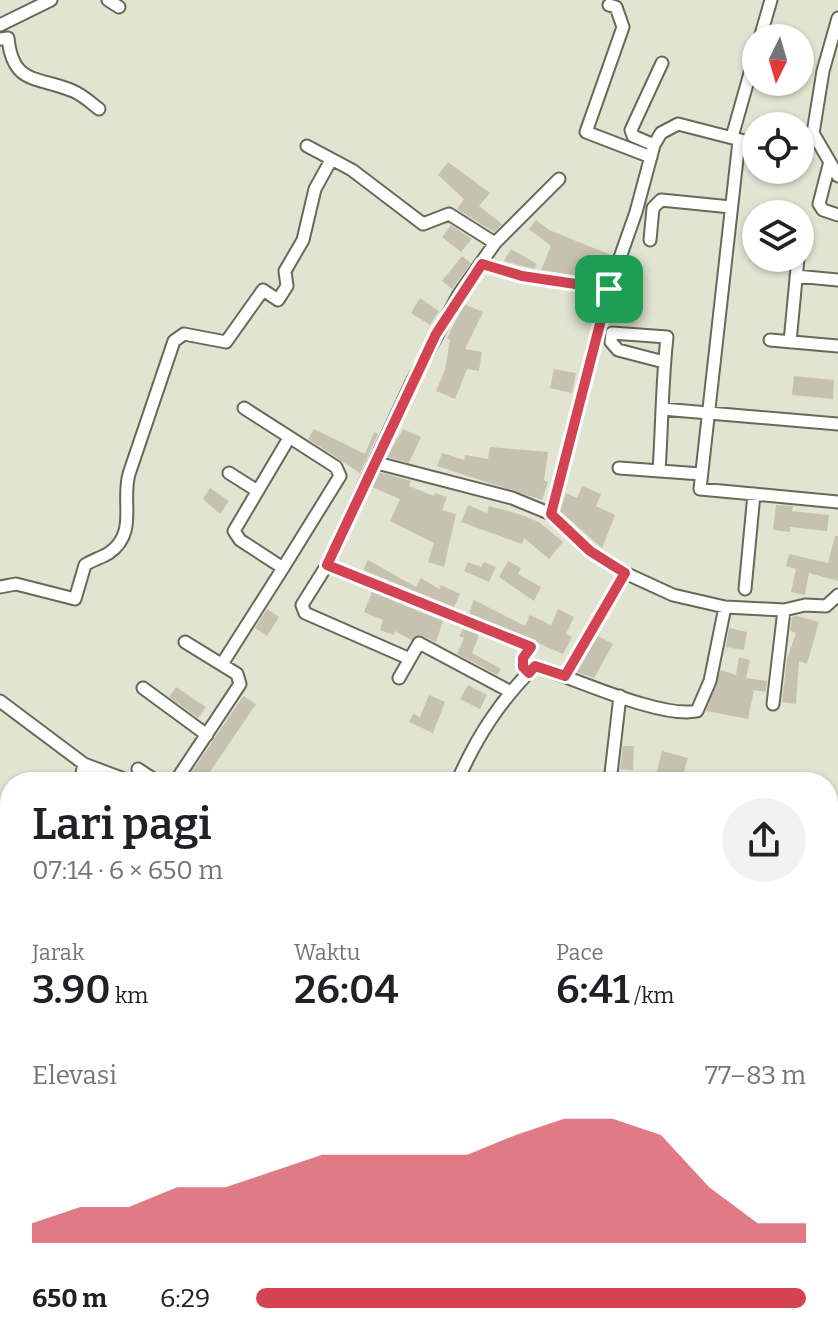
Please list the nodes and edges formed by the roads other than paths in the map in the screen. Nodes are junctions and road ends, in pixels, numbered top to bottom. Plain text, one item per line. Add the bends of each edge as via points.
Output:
1 (51, 0) edge
2 (108, 0) edge
3 (771, 0) edge
4 (609, 5) dead end
5 (119, 7) dead end
6 (838, 18) edge
7 (764, 24) edge
8 (0, 25) edge
9 (0, 39) edge
10 (662, 63) dead end
11 (746, 96) edge
12 (99, 109) dead end
13 (814, 127) edge
14 (814, 135) edge
15 (736, 139) junction
16 (742, 140) edge
17 (654, 145) junction
18 (307, 146) dead end
19 (651, 157) junction
20 (331, 160) junction
21 (829, 165) junction
22 (838, 176) edge
23 (559, 179) dead end
24 (732, 202) junction
25 (838, 215) edge
26 (650, 240) dead end
27 (495, 243) junction
28 (482, 264) junction
29 (796, 272) edge
30 (796, 276) junction
31 (838, 280) edge
32 (609, 289) junction
33 (770, 340) dead end
34 (790, 342) junction
35 (838, 346) edge
36 (664, 362) junction
37 (244, 408) dead end
38 (662, 409) junction
39 (708, 413) junction
40 (838, 424) edge
41 (289, 438) junction
42 (377, 463) junction
43 (619, 468) dead end
44 (659, 471) junction
45 (229, 473) dead end
46 (701, 474) junction
47 (256, 490) junction
48 (754, 494) junction
49 (838, 502) edge
50 (551, 514) junction
51 (327, 565) junction
52 (283, 568) junction
53 (625, 573) junction
54 (0, 587) edge
55 (745, 589) dead end
56 (838, 595) edge
57 (725, 607) junction
58 (784, 610) junction
59 (185, 642) dead end
60 (410, 659) junction
61 (222, 664) junction
62 (529, 673) junction
63 (565, 676) junction
64 (399, 678) dead end
65 (143, 688) dead end
66 (509, 691) junction
67 (620, 696) junction
68 (0, 701) edge
69 (773, 704) dead end
70 (207, 735) junction
71 (84, 764) junction
72 (138, 769) dead end
73 (82, 772) edge
74 (105, 772) edge
75 (143, 772) edge
76 (182, 772) edge
77 (461, 772) edge
78 (611, 772) edge
79 (0, 1038) edge
80 (0, 1090) edge

1 - 8 street
2 - 5 street
3 - 7 street
4 - 19 street via 616,7 623,27 586,132
6 - 13 street
9 - 12 street via 8,38 10,58 24,77 76,92
10 - 17 street via 631,130
11 - 15 street
14 - 21 street
15 - 16 street
15 - 17 street via 678,124 661,133
15 - 24 street
17 - 19 street
18 - 20 street
19 - 32 street
20 - 27 street via 423,224 449,214
20 - 54 street via 315,189 303,240 285,271 287,286 278,300 263,290 226,342 184,334 174,341 129,474 128,525 116,547 85,565 75,599 16,584
21 - 22 street
21 - 25 street via 819,204
23 - 27 street
24 - 26 street via 661,200 653,208
24 - 39 street
27 - 28 street
28 - 32 street via 522,276
28 - 42 street via 436,334
29 - 30 street
30 - 31 street
30 - 34 street
32 - 50 street
33 - 34 street
34 - 35 street
36 - 36 street via 667,337 612,333 618,350
36 - 38 street
37 - 41 street
38 - 39 street
38 - 44 street
39 - 40 street
39 - 46 street
41 - 47 street
41 - 52 street via 336,467 340,476
42 - 50 street via 512,498
42 - 51 street
43 - 44 street
44 - 46 street
45 - 47 street
46 - 48 street via 700,489
47 - 52 street via 234,531
48 - 49 street
48 - 55 street
50 - 53 street via 590,551
51 - 60 street via 302,605 305,613
51 - 62 street via 531,647 523,658
52 - 61 street
53 - 57 street via 673,595
53 - 63 street
56 - 58 street via 826,606
57 - 58 street
57 - 67 street via 710,681 697,711 684,714
58 - 69 street
59 - 61 street
60 - 64 street
60 - 66 street via 421,643
61 - 70 street via 237,674 240,684
62 - 63 street via 535,666
62 - 66 street
63 - 67 street
65 - 70 street
66 - 77 street via 476,737
67 - 78 street
68 - 71 street
70 - 76 street
71 - 73 street
71 - 74 street
72 - 75 street
79 - 80 street

